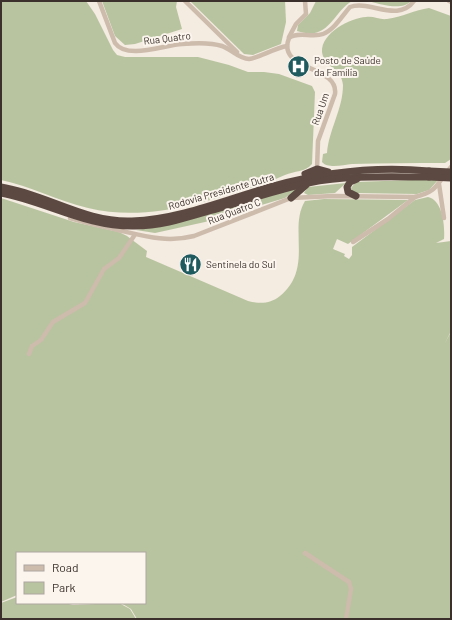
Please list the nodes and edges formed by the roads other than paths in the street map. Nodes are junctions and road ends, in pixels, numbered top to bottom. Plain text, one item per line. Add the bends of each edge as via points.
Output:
1 (99, 1) edge
2 (185, 1) edge
3 (305, 1) edge
4 (414, 1) edge
5 (289, 38) junction
6 (287, 46) junction
7 (243, 57) junction
8 (451, 167) edge
9 (317, 169) junction
10 (451, 172) edge
11 (335, 173) junction
12 (429, 174) junction
13 (366, 176) junction
14 (451, 178) edge
15 (281, 184) junction
16 (307, 184) junction
17 (439, 184) junction
18 (1, 187) edge
19 (1, 193) edge
20 (356, 196) junction
21 (16, 197) junction
22 (415, 197) junction
23 (288, 199) junction
24 (444, 218) dead end
25 (134, 236) dead end
26 (353, 242) dead end
27 (29, 354) dead end
28 (305, 553) dead end
29 (346, 619) edge

1 - 7 street, Rua Quatro via 112,38 122,50 135,52 174,45 204,44 222,46
2 - 7 street
3 - 5 street via 307,11
4 - 5 street via 402,10 355,4 326,32 313,36 294,35
5 - 6 street
6 - 7 street via 252,58
6 - 9 street, Rua Um via 293,58 330,79 335,90 318,141
8 - 17 street, Rua Quatro C
9 - 11 highway
9 - 15 highway
10 - 12 highway, Rodovia Presidente Dutra, bridge
11 - 12 highway, Rodovia Presidente Dutra via 406,169
11 - 15 highway, Rodovia Presidente Dutra
12 - 13 highway, Rodovia Presidente Dutra
12 - 14 highway, Rodovia Presidente Dutra, bridge
13 - 16 highway, Rodovia Presidente Dutra
13 - 20 highway via 347,185 348,192
15 - 18 highway, Rodovia Presidente Dutra via 169,216 131,221 87,215
16 - 21 highway, Rodovia Presidente Dutra via 173,221 136,226 98,223
16 - 23 highway
17 - 22 street, Rua Quatro C via 431,192
17 - 24 street
19 - 21 highway, Rodovia Presidente Dutra
20 - 22 street, Rua Quatro C
20 - 23 street, Rua Quatro C
21 - 23 street, Rua Quatro C via 87,223 141,236 172,240 194,236
22 - 26 street
25 - 27 street via 119,258 104,269 85,303 53,322 40,340 32,346
28 - 29 street via 349,582 351,589

